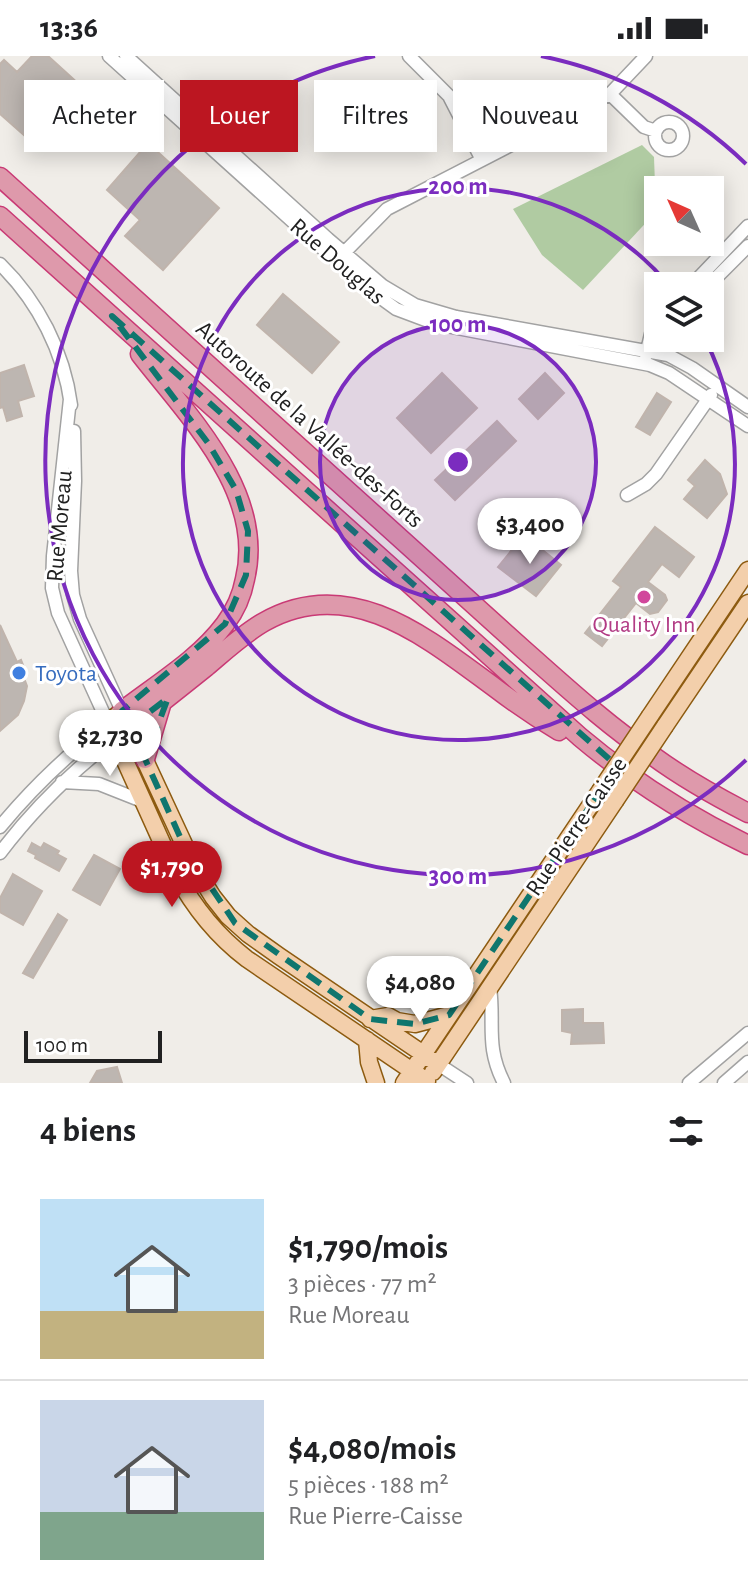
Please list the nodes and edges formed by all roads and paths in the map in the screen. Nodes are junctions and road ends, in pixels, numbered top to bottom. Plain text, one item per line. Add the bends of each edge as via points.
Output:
1 (409, 56) edge
2 (646, 56) edge
3 (120, 58) edge
4 (610, 94) junction
5 (656, 131) dead end
6 (482, 160) junction
7 (0, 177) edge
8 (0, 216) edge
9 (748, 227) edge
10 (748, 246) edge
11 (340, 257) junction
12 (0, 264) edge
13 (705, 272) edge
14 (722, 272) edge
15 (112, 316) junction
16 (650, 352) edge
17 (653, 352) edge
18 (649, 358) junction
19 (718, 386) junction
20 (70, 399) junction
21 (708, 400) junction
22 (748, 407) edge
23 (748, 426) edge
24 (627, 495) dead end
25 (748, 570) edge
26 (748, 603) edge
27 (574, 693) junction
28 (162, 702) junction
29 (118, 725) junction
30 (145, 759) junction
31 (620, 768) junction
32 (62, 782) junction
33 (142, 801) junction
34 (748, 801) edge
35 (748, 813) edge
36 (0, 827) edge
37 (748, 845) edge
38 (0, 853) edge
39 (490, 987) junction
40 (449, 1015) junction
41 (370, 1019) junction
42 (748, 1033) edge
43 (367, 1040) junction
44 (423, 1054) junction
45 (748, 1062) edge
46 (438, 1064) junction
47 (408, 1077) edge
48 (427, 1082) edge
49 (376, 1083) edge
50 (467, 1083) edge
51 (504, 1083) edge
52 (689, 1083) edge
53 (724, 1083) edge

1 - 6 street via 449,96
2 - 4 street
3 - 11 street, Rue Douglas
4 - 5 street via 644,127
4 - 6 street
6 - 11 street via 387,209
7 - 27 highway, Autoroute de la Vallée-des-Forts
8 - 15 highway
9 - 13 street
10 - 14 street
11 - 18 street, Rue Douglas via 425,308
12 - 20 street, Rue Moreau via 44,323
15 - 29 highway via 216,455 243,508 249,541 244,584 225,624
15 - 31 highway
16 - 18 street
17 - 18 street
18 - 19 street, Rue Douglas via 681,360
18 - 21 street, Rue Douglas
19 - 21 street
19 - 22 street, Rue Douglas
20 - 29 street, Rue Moreau via 73,595
20 - 29 street, Rue Moreau via 52,588 58,613
21 - 23 street, Rue Douglas
21 - 24 street via 656,474
25 - 31 main road, Rue Pierre-Caisse, bridge
26 - 39 main road, Rue Pierre-Caisse, bridge
27 - 34 highway via 664,758
27 - 35 highway, Autoroute de la Vallée-des-Forts via 655,758
28 - 29 highway
28 - 30 highway
28 - 31 highway via 272,618 307,607 349,606 427,640 525,710
29 - 30 main road, Rue Moreau
29 - 32 street
29 - 33 main road, Rue Moreau
29 - 36 street via 47,775
30 - 41 main road, Rue Moreau via 196,870 228,916
31 - 37 highway
31 - 40 main road, Rue Pierre-Caisse, bridge
32 - 33 street via 105,786
32 - 38 street
33 - 43 main road, Rue Moreau via 182,886 215,931 247,959
39 - 46 main road, Rue Pierre-Caisse
39 - 51 street via 491,1044
40 - 41 main road via 415,1024 388,1016
40 - 44 main road, Rue Pierre-Caisse
41 - 44 main road, Rue Moreau
42 - 52 street
43 - 47 main road, Rue Moreau
43 - 49 main road
44 - 46 main road, Rue Moreau
44 - 47 main road, Rue Pierre-Caisse
45 - 53 street
46 - 48 main road, Rue Pierre-Caisse
46 - 50 street
47 - 48 main road, Rue Moreau

